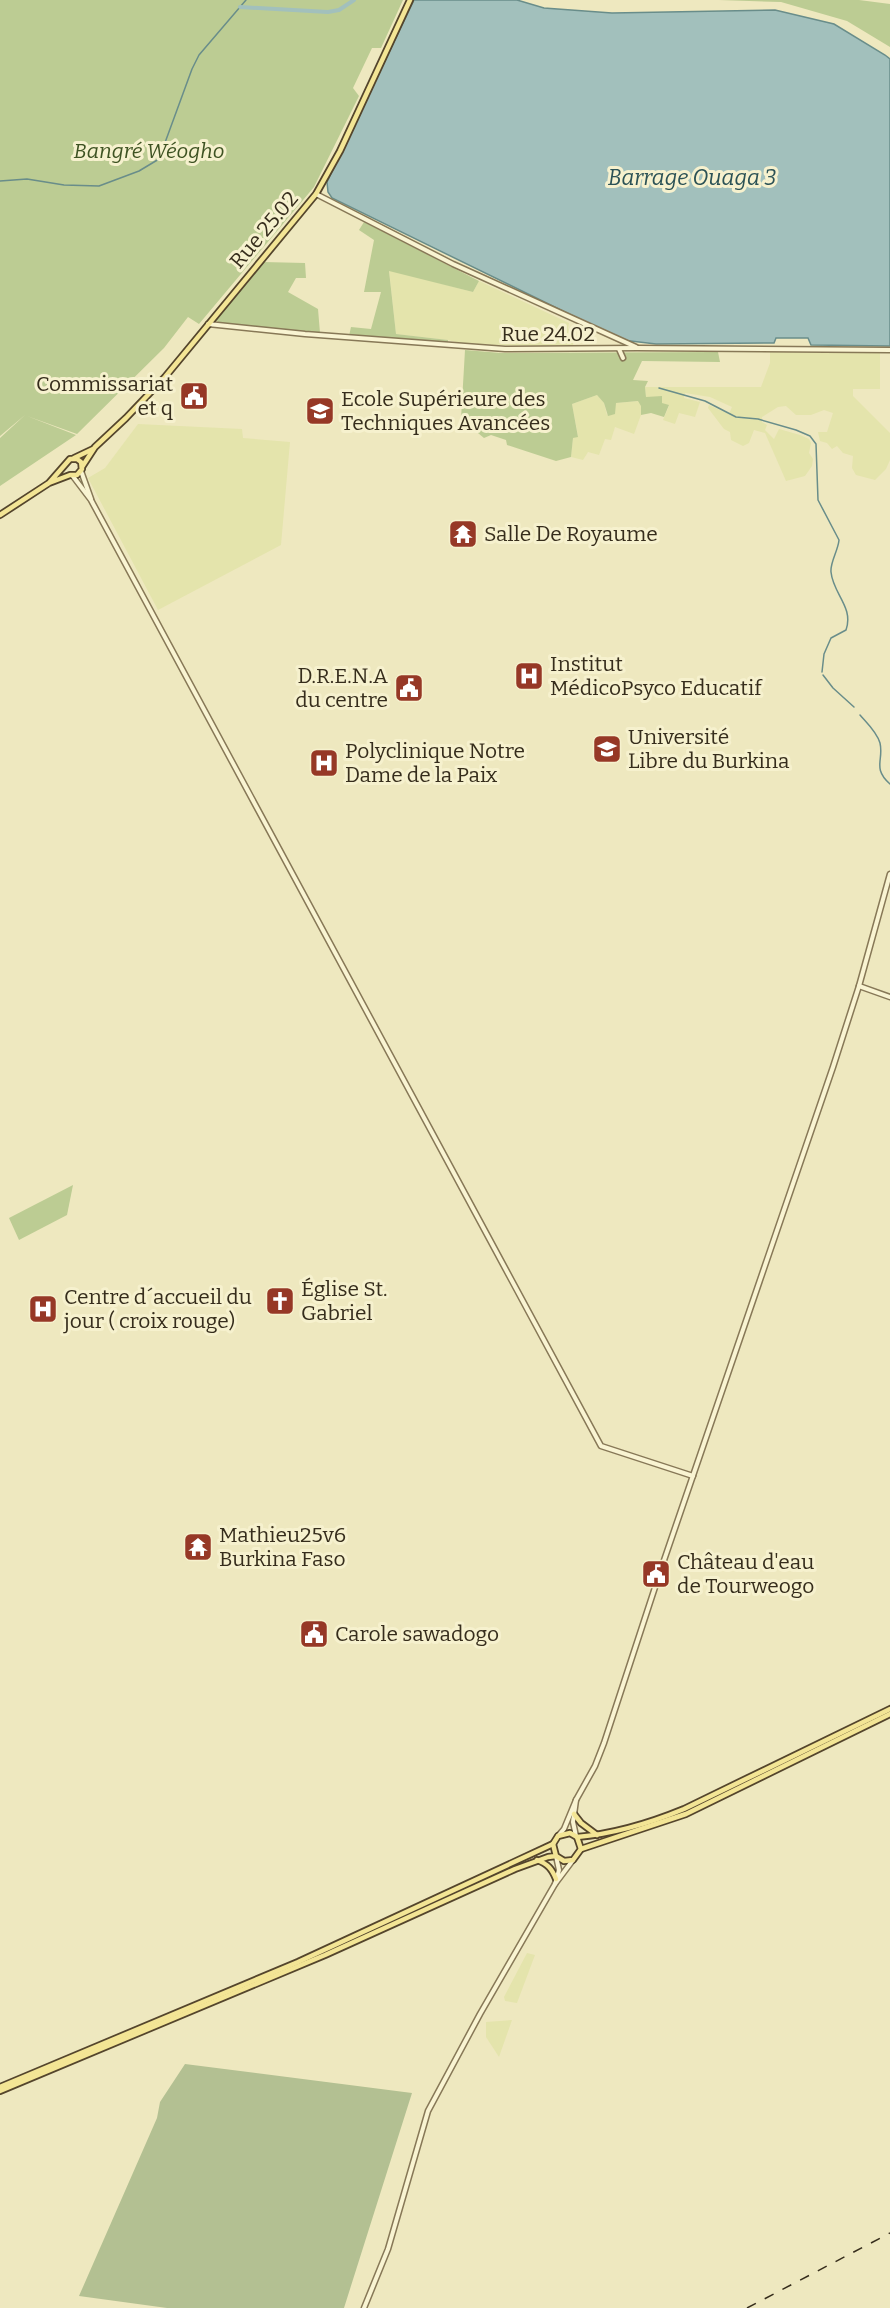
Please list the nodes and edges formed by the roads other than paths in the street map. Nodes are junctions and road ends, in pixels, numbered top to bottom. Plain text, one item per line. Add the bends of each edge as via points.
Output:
1 (410, 0) edge
2 (316, 194) junction
3 (207, 324) junction
4 (637, 348) junction
5 (619, 349) junction
6 (890, 350) edge
7 (623, 358) dead end
8 (95, 447) junction
9 (74, 458) junction
10 (65, 467) junction
11 (81, 469) junction
12 (71, 475) junction
13 (49, 483) junction
14 (91, 500) junction
15 (0, 515) edge
16 (890, 874) edge
17 (860, 986) junction
18 (890, 997) edge
19 (693, 1476) junction
20 (890, 1708) edge
21 (890, 1714) edge
22 (576, 1800) junction
23 (574, 1814) junction
24 (597, 1835) junction
25 (558, 1836) junction
26 (577, 1837) junction
27 (553, 1844) junction
28 (581, 1849) junction
29 (556, 1856) junction
30 (575, 1858) junction
31 (537, 1860) junction
32 (556, 1882) junction
33 (0, 2086) edge
34 (0, 2091) edge
35 (364, 2308) edge

1 - 2 main road, Rue 25.02
2 - 3 main road, Rue 25.02
2 - 4 street via 453,264
3 - 5 street, Rue 24.02 via 473,348
3 - 8 main road, Rue 25.02 via 151,393
4 - 5 street, Rue 24.02
4 - 6 street, Rue 24.02
5 - 7 street
8 - 9 main road, Rue 25.02
8 - 11 main road, Rue 25.02
9 - 10 main road
9 - 11 main road via 81,462
10 - 12 main road
10 - 13 main road
11 - 12 main road
11 - 14 street
12 - 13 main road
12 - 14 street
13 - 15 main road
14 - 19 street via 601,1446
16 - 17 street
17 - 18 street
17 - 19 street
19 - 22 street via 604,1743
20 - 24 main road via 684,1809
21 - 28 main road via 686,1814
22 - 23 street
22 - 25 street
23 - 24 main road
23 - 26 street
24 - 26 main road
25 - 26 main road via 570,1833
25 - 27 main road
26 - 28 main road
27 - 29 main road
27 - 33 main road via 298,1962
28 - 30 main road
29 - 30 main road via 564,1861
29 - 31 main road
29 - 32 street
30 - 32 street
31 - 32 main road via 553,1870
31 - 34 main road via 325,1955
32 - 35 street via 428,2111 388,2249

